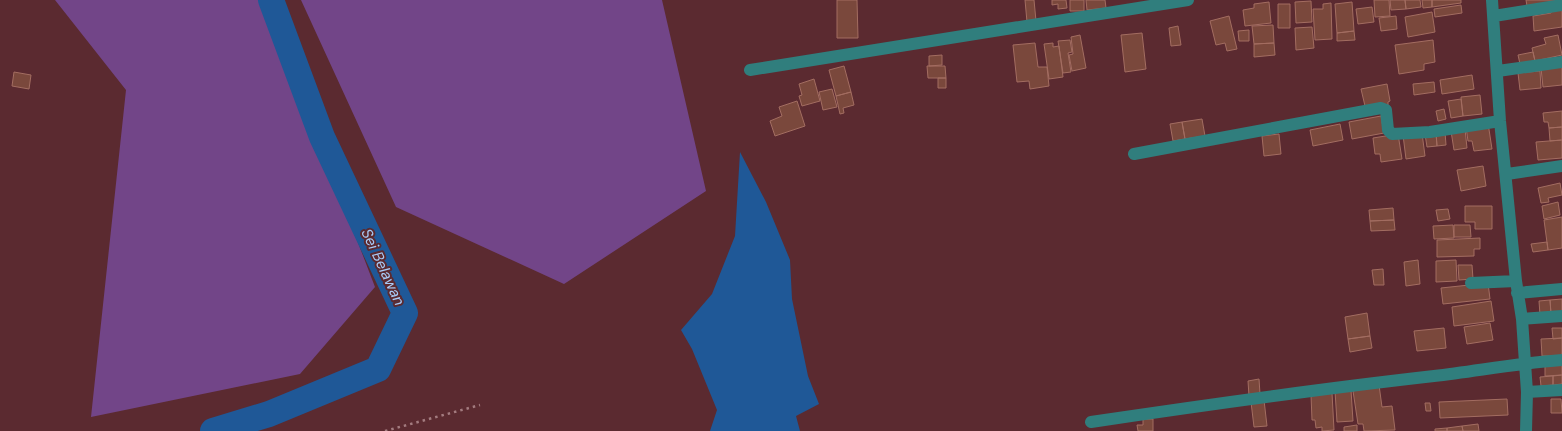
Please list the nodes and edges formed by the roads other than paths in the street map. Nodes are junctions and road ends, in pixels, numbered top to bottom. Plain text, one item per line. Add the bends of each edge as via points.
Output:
1 (1188, 0) edge
2 (1492, 0) edge
3 (1562, 5) edge
4 (1494, 16) junction
5 (1562, 62) edge
6 (750, 70) dead end
7 (1498, 70) junction
8 (1500, 121) junction
9 (1134, 154) dead end
10 (1562, 166) edge
11 (1507, 174) junction
12 (1471, 282) dead end
13 (1517, 287) junction
14 (1562, 289) edge
15 (1562, 316) edge
16 (1522, 319) junction
17 (1562, 360) edge
18 (1525, 363) junction
19 (1562, 390) edge
20 (1527, 392) junction
21 (1091, 422) dead end
22 (1526, 431) edge

1 - 6 street
2 - 4 street
3 - 4 street
4 - 7 street
5 - 7 street
7 - 8 street
8 - 9 street via 1430,132 1392,134 1388,130 1386,110 1381,108
8 - 11 street
10 - 11 street
11 - 13 street
12 - 13 street
13 - 14 street
13 - 16 street
15 - 16 street
16 - 18 street
17 - 18 street
18 - 20 street
18 - 21 street
19 - 20 street
20 - 22 street

